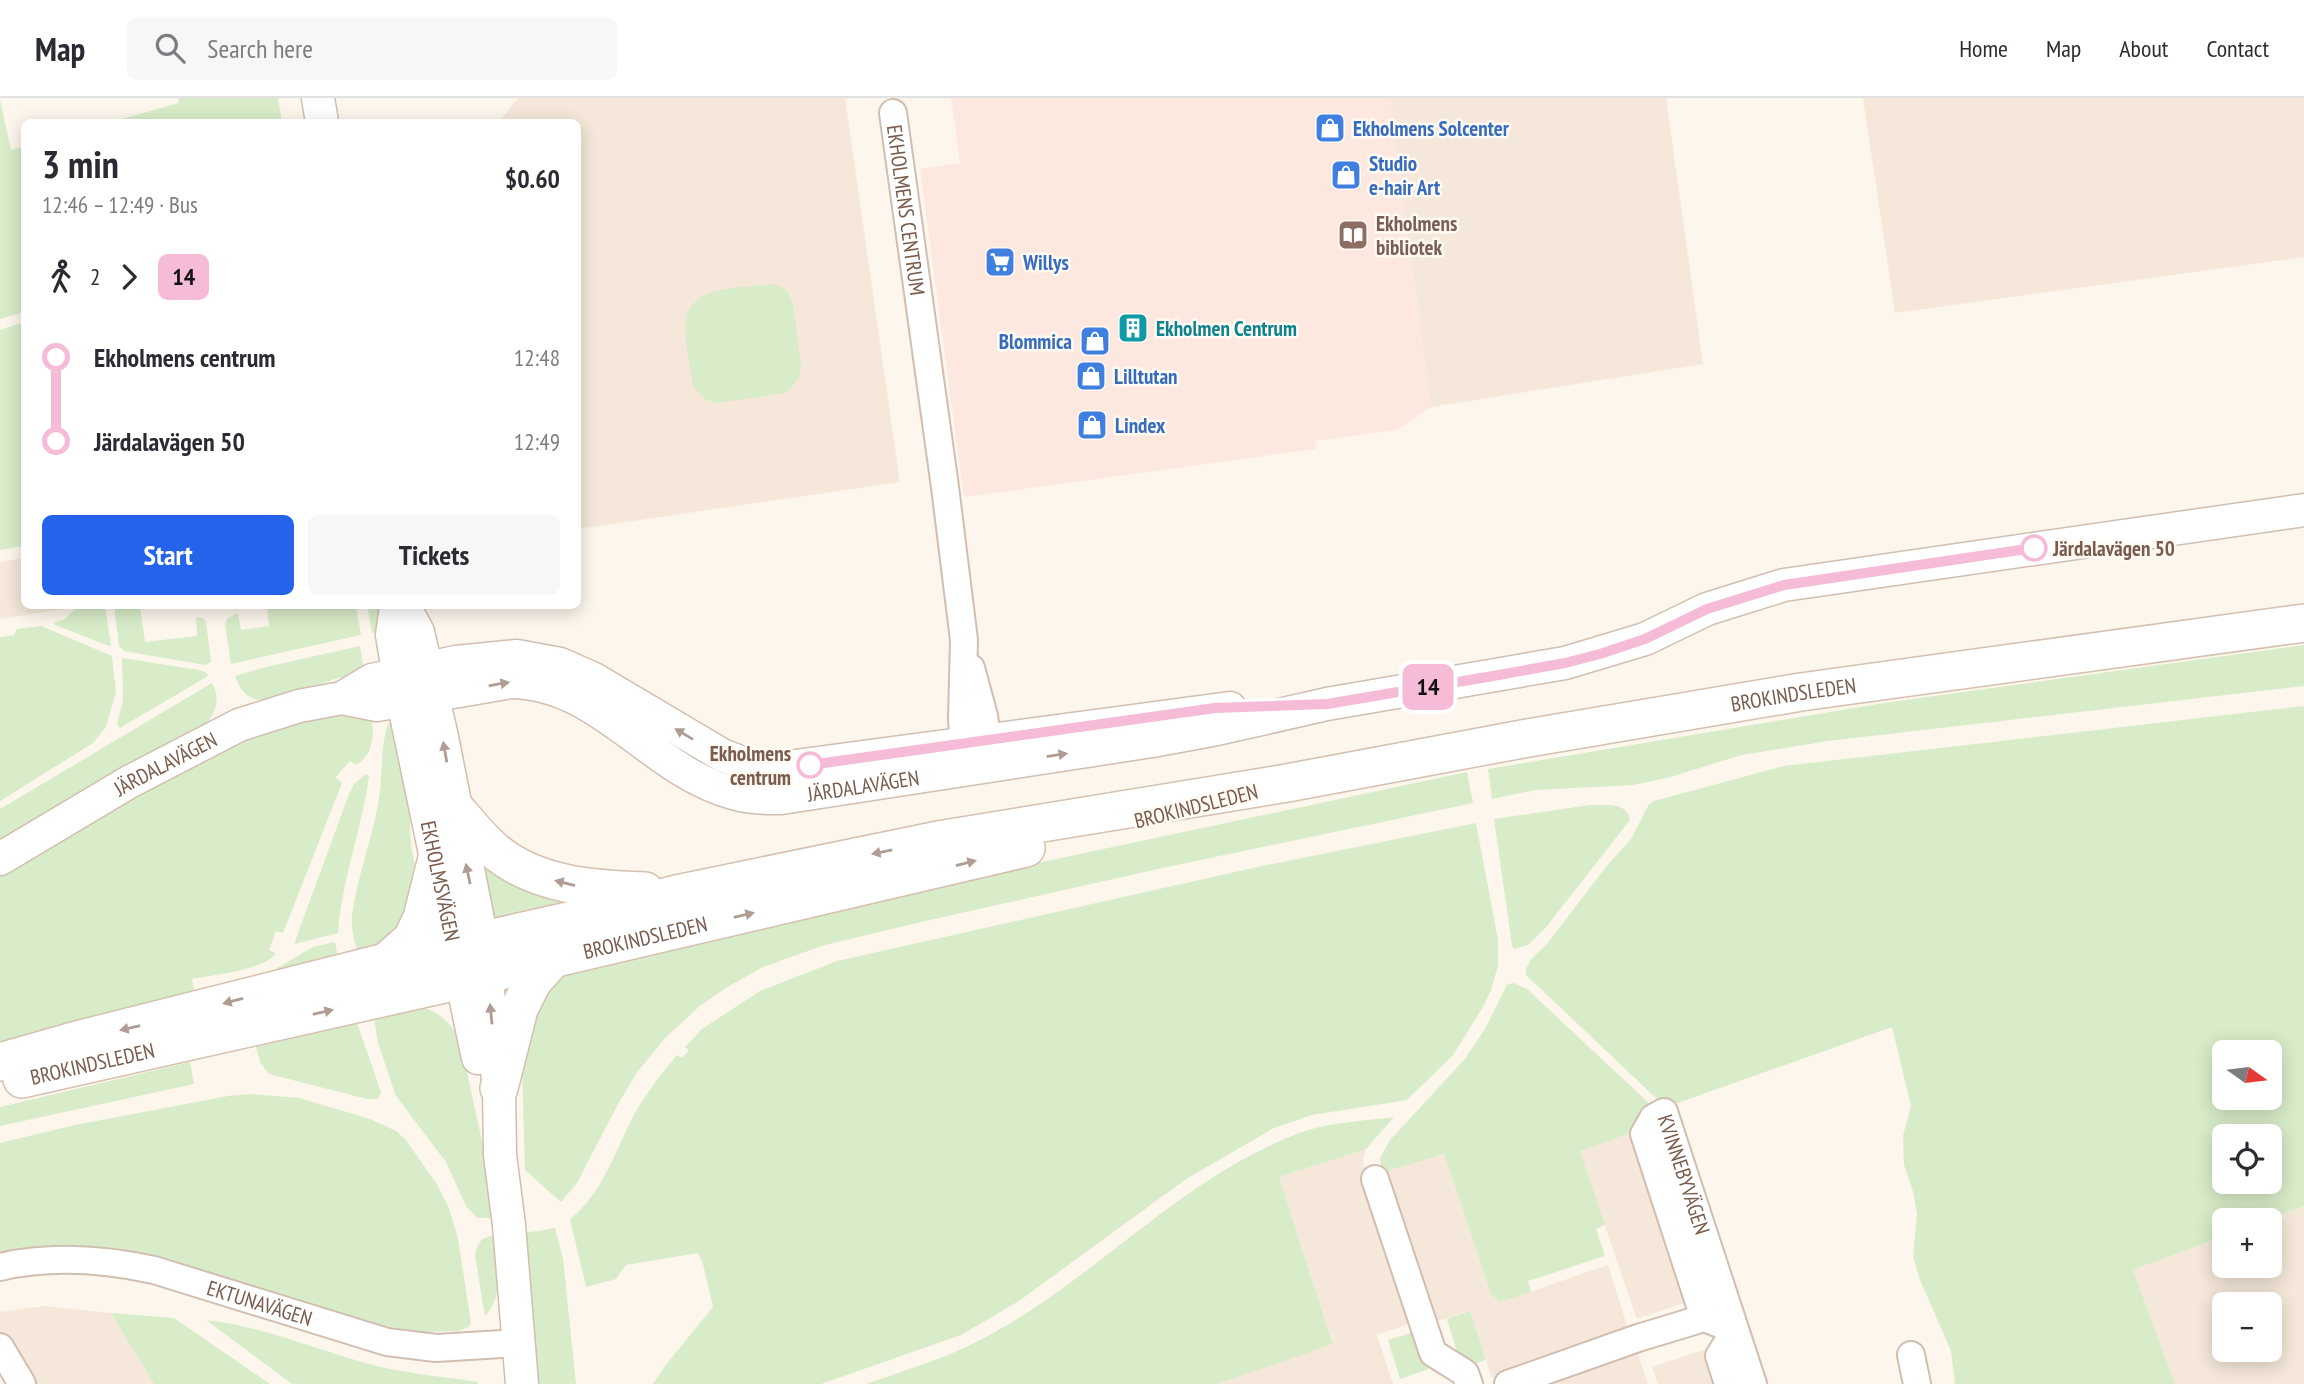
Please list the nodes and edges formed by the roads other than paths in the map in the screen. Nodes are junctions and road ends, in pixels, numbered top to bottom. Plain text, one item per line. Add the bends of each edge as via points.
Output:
1 (318, 98) edge
2 (892, 113) dead end
3 (322, 119) edge
4 (2304, 510) edge
5 (396, 609) edge
6 (406, 609) edge
7 (2304, 623) edge
8 (415, 685) junction
9 (977, 754) junction
10 (1287, 783) junction
11 (455, 808) junction
12 (437, 858) junction
13 (0, 859) edge
14 (681, 893) junction
15 (471, 960) junction
16 (552, 960) junction
17 (386, 962) junction
18 (0, 1062) edge
19 (0, 1084) edge
20 (499, 1088) junction
21 (500, 1155) junction
22 (1375, 1179) dead end
23 (0, 1267) edge
24 (1704, 1318) junction
25 (1735, 1330) junction
26 (520, 1342) junction
27 (0, 1347) edge
28 (1911, 1355) dead end
29 (22, 1384) edge
30 (522, 1384) edge
31 (1469, 1384) edge
32 (1508, 1384) edge
33 (1728, 1384) edge
34 (1753, 1384) edge
35 (1917, 1384) edge

1 - 3 street
2 - 9 street, EKHOLMENS CENTRUM
4 - 9 street, JÄRDALAVÄGEN via 1784,585 1707,609 1645,639 1565,663 1327,704 1215,708
5 - 8 street, EKHOLMSVÄGEN via 392,635
6 - 8 street, EKHOLMSVÄGEN via 418,632
7 - 10 main road, BROKINDSLEDEN via 1801,692
8 - 9 street, JÄRDALAVÄGEN via 530,682 547,686 592,705 700,780 751,797 782,798
11 -> 8 street, EKHOLMSVÄGEN via 442,737
8 - 12 street, EKHOLMSVÄGEN
8 - 13 street, JÄRDALAVÄGEN via 377,705 342,698 239,725 129,782
10 -> 14 main road, BROKINDSLEDEN via 938,840
16 -> 10 main road, BROKINDSLEDEN
14 -> 11 main road via 608,890 544,878 499,854
15 -> 11 street, EKHOLMSVÄGEN
12 - 15 street, EKHOLMSVÄGEN
12 - 17 main road via 412,939
14 - 15 main road, BROKINDSLEDEN
15 - 16 main road, BROKINDSLEDEN
15 - 17 main road, BROKINDSLEDEN
19 -> 15 main road, BROKINDSLEDEN
20 -> 15 street, EKHOLMSVÄGEN
15 - 21 street, EKHOLMSVÄGEN via 471,1029
16 - 20 main road via 533,981 519,1009
17 -> 18 main road, BROKINDSLEDEN
20 - 21 street, EKHOLMSVÄGEN
21 - 26 street, EKHOLMSVÄGEN
22 - 31 street via 1433,1353 1465,1373
23 - 26 street, EKTUNAVÄGEN via 69,1259 130,1265 387,1342 436,1348
24 - 25 street
24 - 25 street, KVINNEBYVÄGEN via 1644,1134 1653,1118 1664,1112
24 - 32 street
25 - 33 street via 1718,1356
25 - 34 street, KVINNEBYVÄGEN
26 - 30 street, EKHOLMSVÄGEN
27 - 29 street
28 - 35 street

